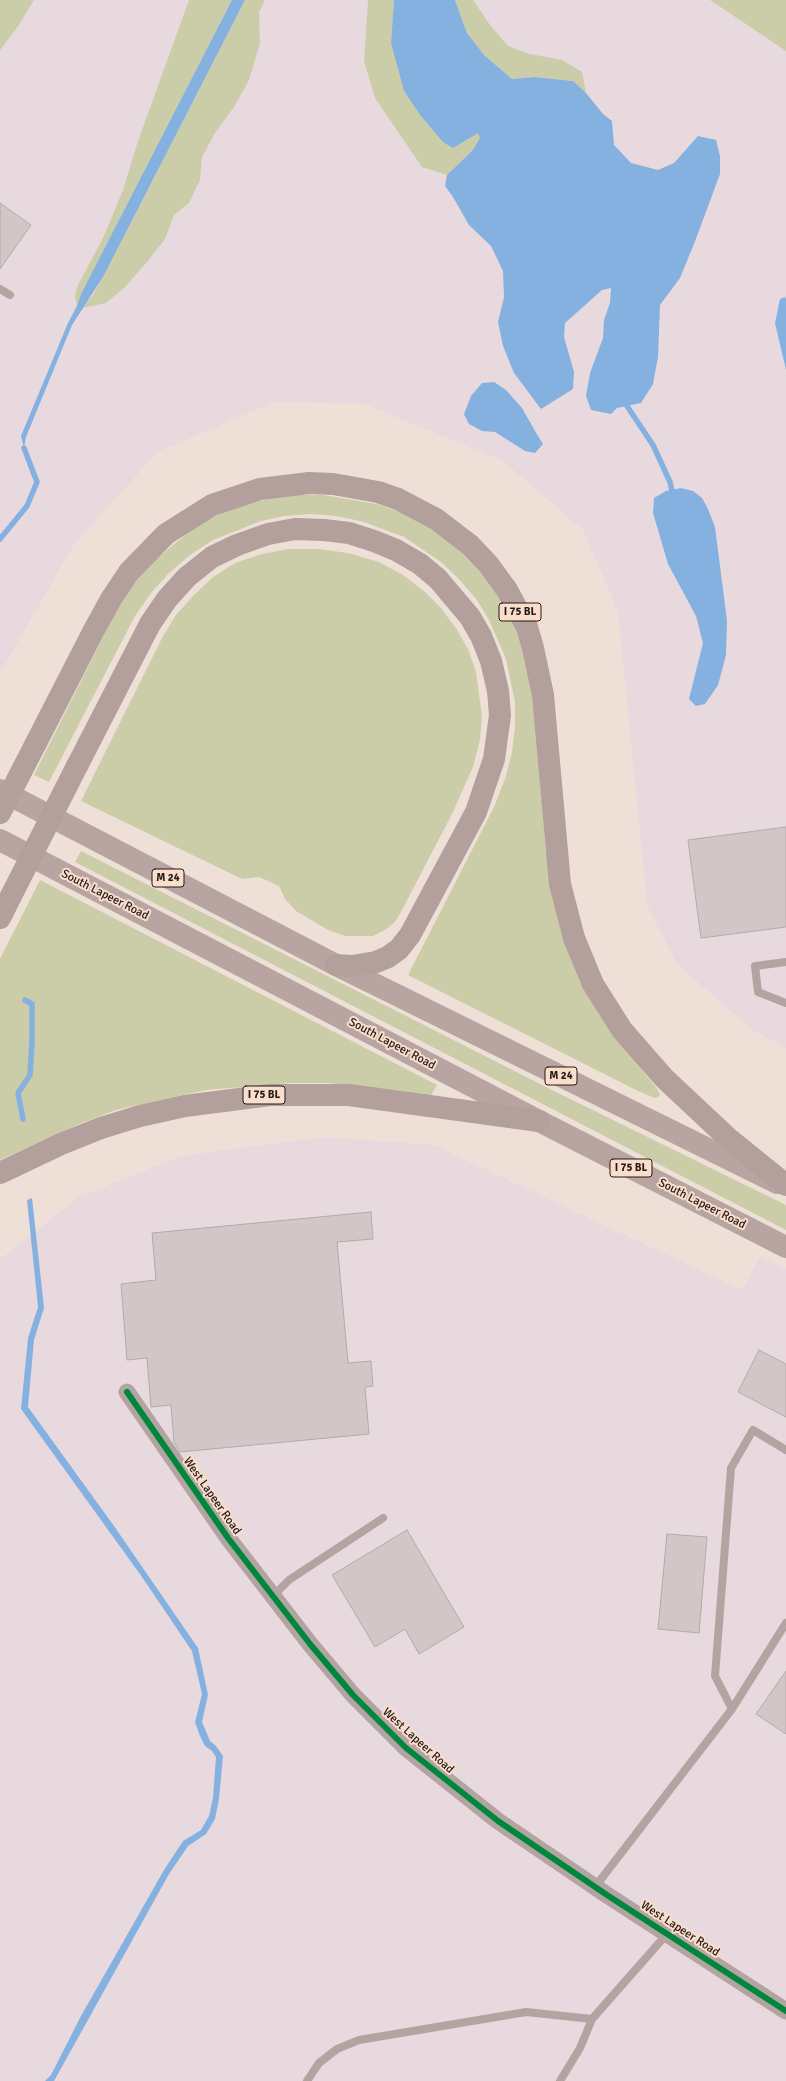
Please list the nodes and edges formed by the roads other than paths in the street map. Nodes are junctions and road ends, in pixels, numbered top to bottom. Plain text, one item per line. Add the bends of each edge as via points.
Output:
1 (0, 289) edge
2 (10, 294) dead end
3 (0, 790) edge
4 (0, 813) edge
5 (0, 840) edge
6 (0, 918) edge
7 (786, 962) edge
8 (336, 965) junction
9 (786, 1003) edge
10 (539, 1121) junction
11 (0, 1173) edge
12 (786, 1184) edge
13 (786, 1188) edge
14 (786, 1247) edge
15 (127, 1392) dead end
16 (786, 1450) edge
17 (383, 1518) dead end
18 (273, 1596) junction
19 (786, 1623) edge
20 (732, 1709) junction
21 (595, 1887) junction
22 (667, 1934) junction
23 (786, 2012) edge
24 (592, 2019) junction
25 (306, 2081) edge
26 (560, 2081) edge

1 - 2 lane
3 - 8 main road, M 24
4 - 12 highway, I 75 BL, bridge via 107,605 129,572 166,534 212,505 260,489 309,483 333,484 398,499 436,519 470,545 507,590 526,627 534,648 543,695 560,884 574,938 593,984 622,1030 664,1078 728,1138
5 - 10 main road, South Lapeer Road
6 - 8 highway, bridge via 150,624 167,599 212,557 237,545 268,534 295,529 324,530 349,534 396,550 420,564 438,579 470,617 481,636 492,661 500,715 494,759 476,812 410,935 399,949 376,962 352,966
7 - 9 lane via 755,966 758,992
8 - 13 main road, M 24
10 - 11 highway, I 75 BL via 349,1095 310,1093 262,1096 185,1106 140,1116 61,1144
10 - 14 main road, South Lapeer Road / I 75 BL
15 - 18 street, West Lapeer Road via 228,1538
16 - 20 lane via 753,1430 731,1468 715,1676
17 - 18 lane via 289,1580
18 - 21 street, West Lapeer Road via 353,1695 406,1748 498,1821
19 - 20 lane
20 - 21 lane
21 - 22 street, West Lapeer Road
22 - 23 street, West Lapeer Road
22 - 24 lane
24 - 25 lane via 526,2012 359,2040 337,2049 319,2063
24 - 26 lane via 580,2048

